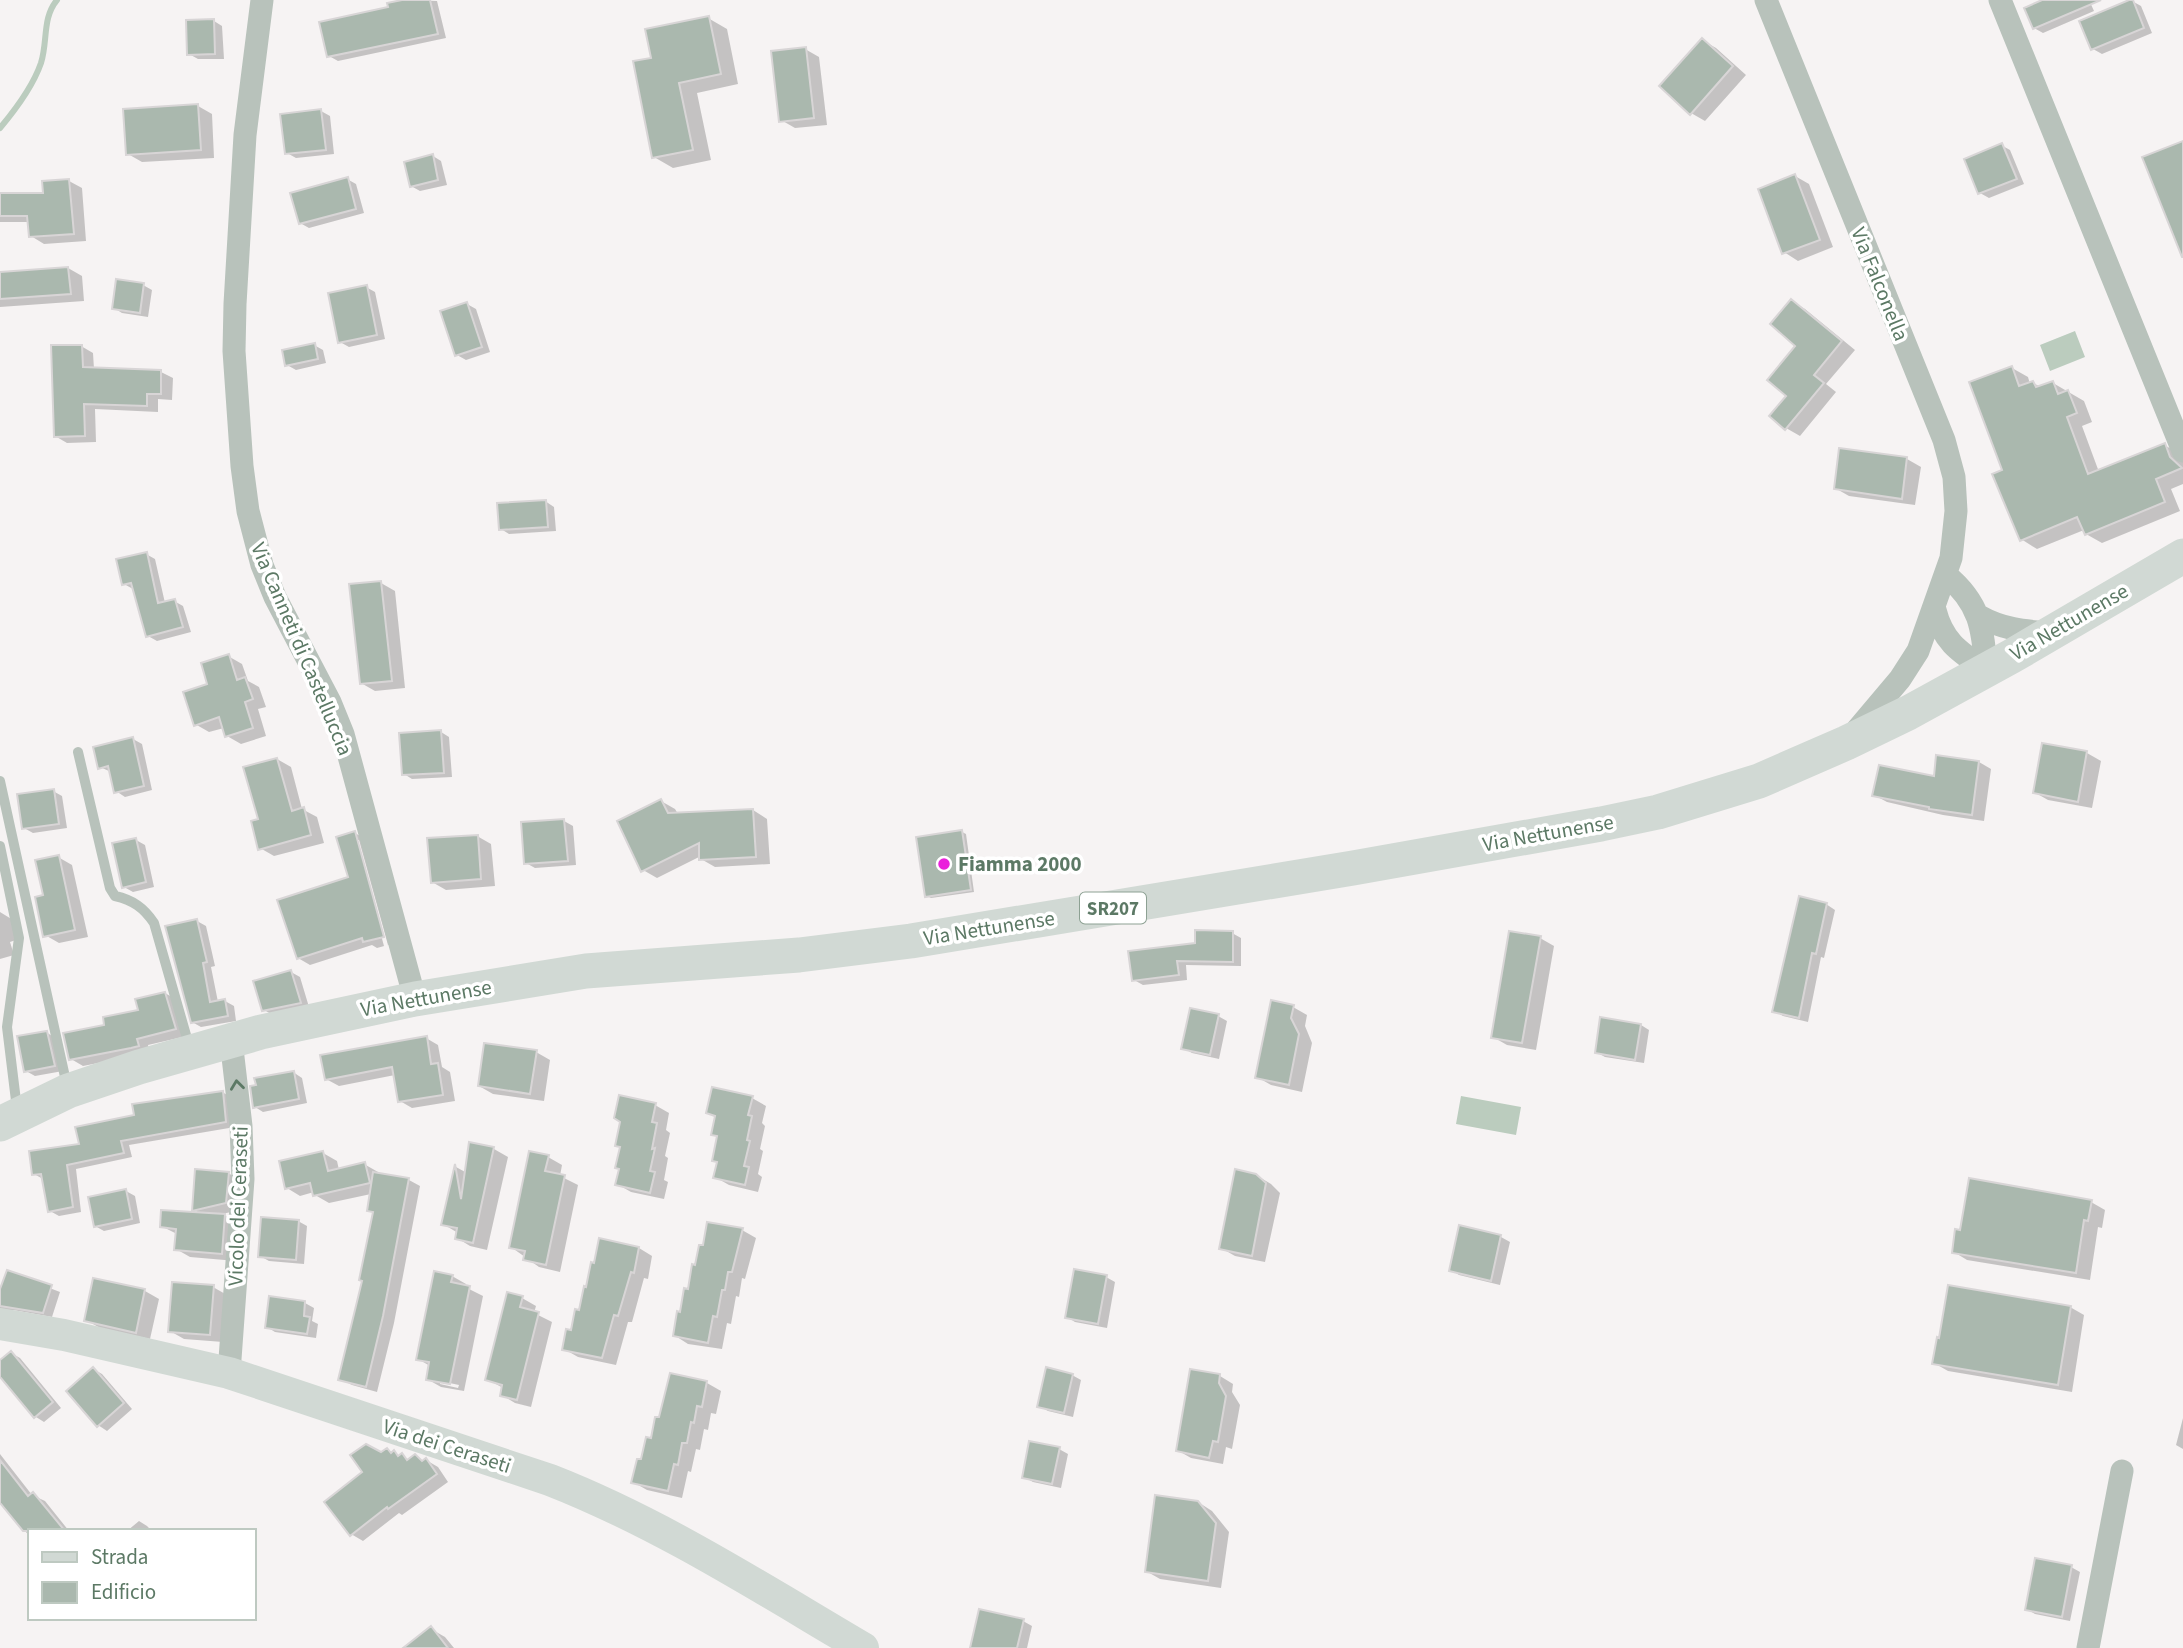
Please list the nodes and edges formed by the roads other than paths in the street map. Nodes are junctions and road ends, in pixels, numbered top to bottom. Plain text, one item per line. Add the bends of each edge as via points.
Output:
1 (262, 0) edge
2 (1766, 0) edge
3 (2000, 0) edge
4 (2183, 451) edge
5 (2183, 556) edge
6 (1946, 575) junction
7 (1935, 610) junction
8 (1979, 616) junction
9 (2052, 633) junction
10 (1986, 670) junction
11 (1846, 743) junction
12 (78, 752) dead end
13 (0, 781) edge
14 (0, 846) edge
15 (415, 999) junction
16 (232, 1040) junction
17 (190, 1051) junction
18 (68, 1091) junction
19 (9, 1119) edge
20 (0, 1324) edge
21 (229, 1373) junction
22 (2122, 1471) dead end
23 (863, 1648) edge
24 (2088, 1648) edge

1 - 15 street, Via Canneti di Castelluccia via 245,135 235,304 234,351 245,489 268,581 343,734
2 - 6 street, Via Falconella via 1944,440 1954,477 1956,511
3 - 4 street
5 - 9 main road, Via Nettunense / SR207
6 - 7 street, Via Falconella
6 - 8 street via 1961,588
7 - 10 street via 1943,635
7 - 11 street, Via Falconella via 1900,679
8 - 9 street via 2018,631
8 - 10 street
9 - 10 main road, Via Nettunense / SR207
10 - 11 main road, Via Nettunense / SR207
11 - 15 main road, Via Nettunense / SR207 via 1705,799 1601,824 901,943 586,971
12 - 17 lane via 110,887 115,896 129,899 155,923
13 - 18 lane
14 - 19 lane via 19,938 7,1027
15 - 16 main road, Via Nettunense / SR207
16 - 17 main road, Via Nettunense / SR207
21 -> 16 street, Vicolo dei Ceraseti via 243,1179
17 - 18 main road, Via Nettunense / SR207
18 - 19 main road, Via Nettunense / SR207
20 - 21 street, Via dei Ceraseti
21 - 23 street, Via dei Ceraseti via 592,1497 654,1527
22 - 24 street

